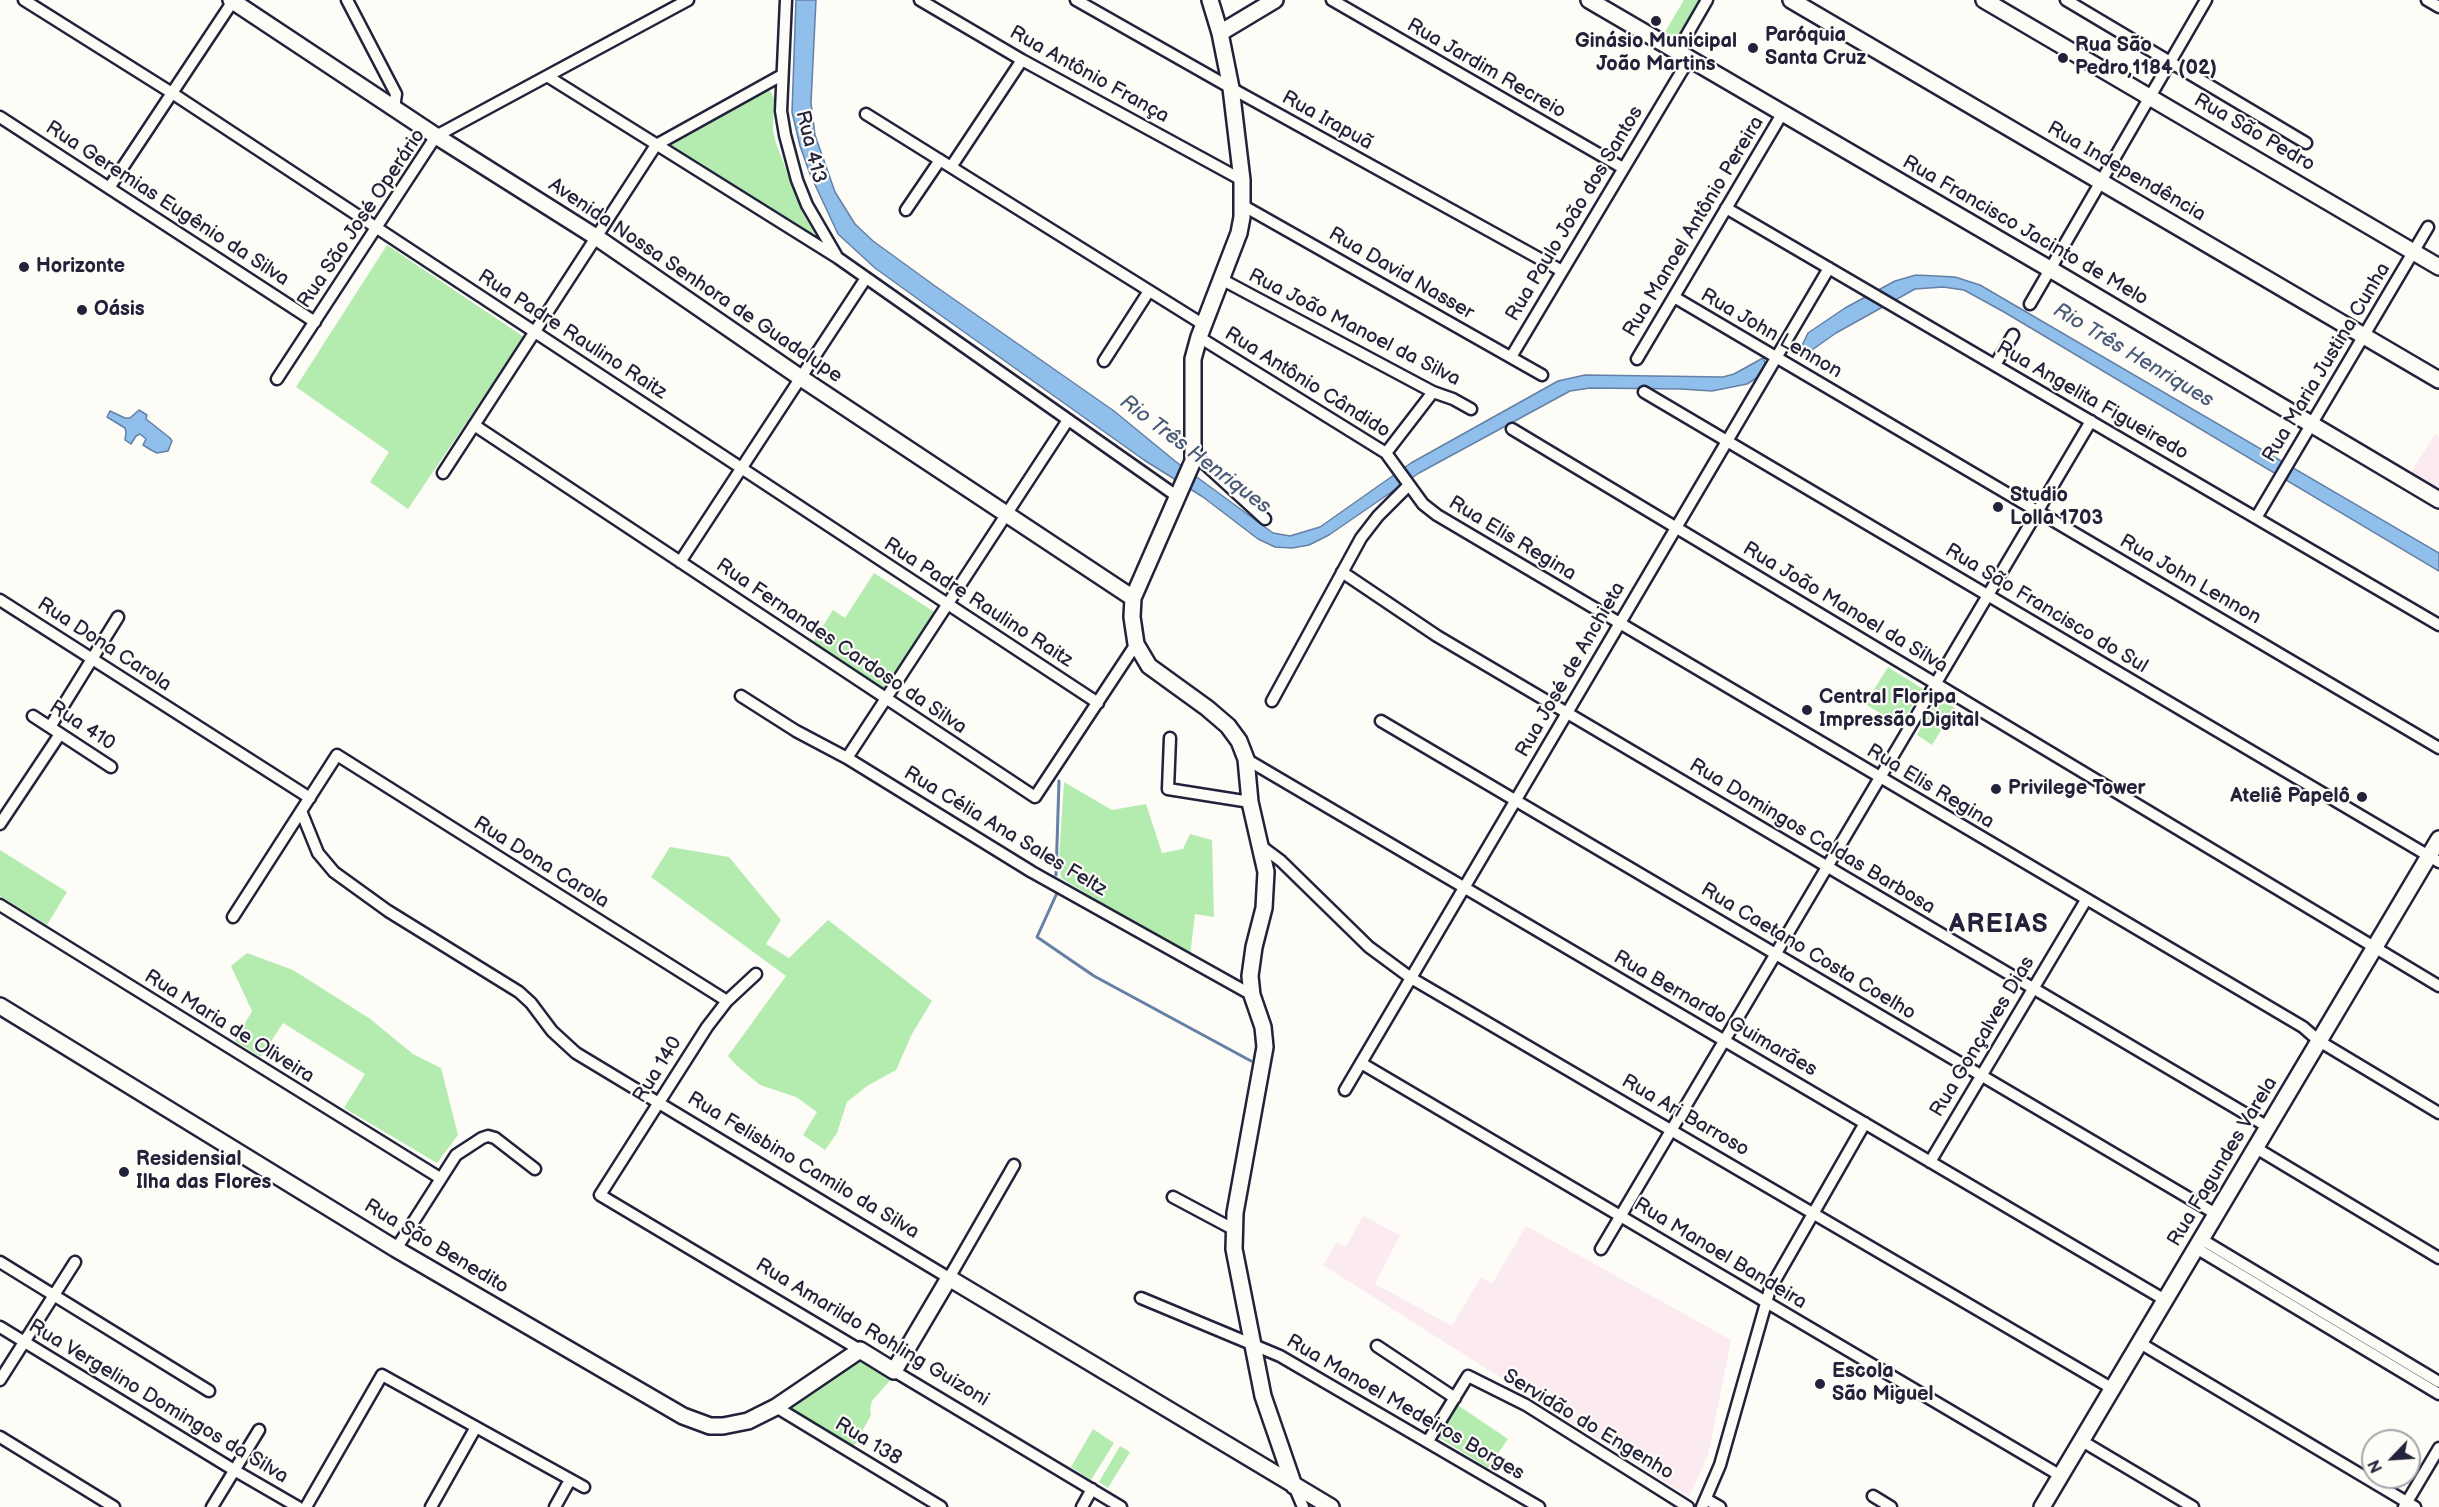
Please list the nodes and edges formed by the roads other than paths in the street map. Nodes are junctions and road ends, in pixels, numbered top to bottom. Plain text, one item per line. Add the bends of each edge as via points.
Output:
1 (24, 0) edge
2 (347, 0) edge
3 (688, 0) edge
4 (786, 0) edge
5 (920, 0) edge
6 (1076, 0) edge
7 (1210, 0) edge
8 (1275, 0) edge
9 (1332, 0) edge
10 (1589, 0) edge
11 (1707, 0) edge
12 (1791, 0) edge
13 (1984, 0) edge
14 (2066, 0) edge
15 (2206, 0) edge
16 (2427, 0) edge
17 (232, 1) edge
18 (2439, 8) edge
19 (1220, 33) junction
20 (1683, 55) junction
21 (1022, 60) junction
22 (2170, 62) junction
23 (782, 75) junction
24 (547, 76) junction
25 (1231, 88) junction
26 (172, 93) junction
27 (2150, 97) junction
28 (394, 108) junction
29 (866, 114) dead end
30 (1782, 114) junction
31 (0, 117) edge
32 (436, 136) junction
33 (2306, 142) dead end
34 (656, 145) junction
35 (940, 160) junction
36 (951, 167) junction
37 (1623, 168) junction
38 (1242, 180) junction
39 (2101, 182) junction
40 (109, 188) junction
41 (1242, 205) junction
42 (1726, 208) junction
43 (906, 210) dead end
44 (2428, 227) dead end
45 (376, 228) junction
46 (596, 237) junction
47 (2413, 252) junction
48 (838, 258) junction
49 (2439, 267) edge
50 (1829, 268) junction
51 (2050, 269) junction
52 (1562, 271) junction
53 (866, 278) junction
54 (1221, 279) junction
55 (1149, 291) junction
56 (1674, 297) junction
57 (2030, 304) dead end
58 (315, 322) junction
59 (1201, 331) junction
60 (534, 332) junction
61 (2013, 335) dead end
62 (2364, 336) junction
63 (1511, 357) junction
64 (1776, 358) junction
65 (1637, 359) dead end
66 (1104, 361) dead end
67 (1995, 365) junction
68 (1542, 375) dead end
69 (801, 378) junction
70 (278, 379) dead end
71 (2439, 380) edge
72 (1433, 392) junction
73 (1644, 392) dead end
74 (1471, 409) dead end
75 (1068, 420) junction
76 (2091, 421) junction
77 (2312, 424) junction
78 (474, 425) junction
79 (1512, 429) dead end
80 (1727, 441) junction
81 (1390, 457) junction
82 (1193, 461) junction
83 (742, 469) junction
84 (443, 473) dead end
85 (1408, 483) junction
86 (1179, 494) junction
87 (2439, 500) edge
88 (2037, 512) junction
89 (1006, 514) junction
90 (2256, 518) junction
91 (1265, 519) dead end
92 (1676, 528) junction
93 (680, 562) junction
94 (1342, 572) junction
95 (1988, 595) junction
96 (1133, 598) junction
97 (0, 600) edge
98 (947, 604) junction
99 (118, 617) dead end
100 (1620, 624) junction
101 (2439, 625) edge
102 (1137, 644) junction
103 (92, 659) junction
104 (1935, 684) junction
105 (741, 696) dead end
106 (886, 698) junction
107 (1272, 701) dead end
108 (1098, 703) junction
109 (1567, 712) junction
110 (33, 716) dead end
111 (1382, 721) dead end
112 (50, 727) junction
113 (60, 734) junction
114 (1170, 738) dead end
115 (2439, 748) edge
116 (847, 758) junction
117 (1246, 759) junction
118 (111, 767) dead end
119 (1880, 778) junction
120 (310, 798) junction
121 (1516, 800) junction
122 (1250, 802) junction
123 (302, 811) junction
124 (0, 824) edge
125 (2439, 839) edge
126 (1261, 846) junction
127 (2434, 859) edge
128 (1827, 867) junction
129 (1464, 888) junction
130 (2086, 900) junction
131 (0, 905) edge
132 (233, 917) dead end
133 (2375, 948) junction
134 (1775, 954) junction
135 (756, 974) dead end
136 (1411, 978) junction
137 (2439, 986) edge
138 (2033, 988) junction
139 (1252, 995) junction
140 (727, 1001) junction
141 (0, 1006) edge
142 (1724, 1040) junction
143 (2319, 1041) junction
144 (1361, 1063) junction
145 (1982, 1075) junction
146 (1345, 1090) dead end
147 (658, 1103) junction
148 (2439, 1113) edge
149 (1864, 1123) junction
150 (2268, 1127) junction
151 (1672, 1129) junction
152 (2256, 1148) junction
153 (1930, 1162) junction
154 (1014, 1165) dead end
155 (535, 1170) dead end
156 (440, 1178) junction
157 (600, 1195) joint
158 (1173, 1197) dead end
159 (1814, 1214) junction
160 (2216, 1214) junction
161 (1620, 1216) junction
162 (1233, 1229) junction
163 (2199, 1244) junction
164 (396, 1249) junction
165 (1601, 1249) dead end
166 (2439, 1258) edge
167 (0, 1262) edge
168 (75, 1262) dead end
169 (949, 1278) junction
170 (53, 1295) junction
171 (1141, 1298) dead end
172 (2165, 1300) junction
173 (1765, 1301) junction
174 (0, 1327) edge
175 (24, 1342) junction
176 (1251, 1342) junction
177 (2140, 1343) junction
178 (1377, 1346) dead end
179 (860, 1350) junction
180 (2380, 1353) junction
181 (894, 1371) junction
182 (0, 1380) edge
183 (2439, 1382) edge
184 (2113, 1389) junction
185 (209, 1391) dead end
186 (2439, 1394) edge
187 (1455, 1398) junction
188 (776, 1407) junction
189 (476, 1427) junction
190 (259, 1430) dead end
191 (0, 1437) edge
192 (1428, 1440) junction
193 (2082, 1441) junction
194 (2439, 1448) edge
195 (234, 1470) junction
196 (2061, 1476) junction
197 (570, 1480) junction
198 (1294, 1485) junction
199 (584, 1487) dead end
200 (1092, 1489) junction
201 (1873, 1496) dead end
202 (1704, 1503) edge
203 (2409, 1505) edge
204 (114, 1507) edge
205 (212, 1507) edge
206 (298, 1507) edge
207 (306, 1507) edge
208 (431, 1507) edge
209 (555, 1507) edge
210 (941, 1507) edge
211 (1082, 1507) edge
212 (1121, 1507) edge
213 (1303, 1507) edge
214 (1331, 1507) edge
215 (1539, 1507) edge
216 (1688, 1507) edge
217 (1720, 1507) edge
218 (1891, 1507) edge
219 (2042, 1507) edge
220 (2193, 1507) edge

1 - 26 street, Rua Padre Raulino Raitz
2 - 28 street via 396,94
3 - 24 street, Rua São José Operário
4 - 23 street, Rua 413
5 - 21 street, Rua Antônio França
6 - 25 street, Rua Irapuã
7 - 19 street
8 - 19 street
9 - 37 street, Rua Jardim Recreio
10 - 20 street, Rua Francisco Jacinto de Melo
11 - 20 street, Rua Paulo João dos Santos
12 - 39 street, Rua Independência
13 - 27 street, Rua São Pedro
14 - 22 street
15 - 22 street
16 - 18 street
17 - 26 street
17 - 28 street, Avenida Nossa Senhora de Guadalupe
19 - 25 street
20 - 30 street, Rua Francisco Jacinto de Melo
20 - 37 street, Rua Paulo João dos Santos
21 - 36 street
21 - 38 street, Rua Antônio França
22 - 27 street
22 - 33 street
23 - 34 street
23 - 48 street, Rua 413 via 781,111 790,159 807,206
24 - 32 street, Rua São José Operário
24 - 34 street
25 - 38 street
25 - 52 street, Rua Irapuã
26 - 40 street
26 - 45 street, Rua Padre Raulino Raitz
27 - 39 street
27 - 47 street, Rua São Pedro
28 - 32 street, Avenida Nossa Senhora de Guadalupe
29 - 35 street, Rua Antônio Cândido
30 - 42 street, Rua Manoel Antônio Pereira
30 - 51 street, Rua Francisco Jacinto de Melo
31 - 40 street, Rua Geremias Eugênio da Silva
32 - 45 street, Rua São José Operário
32 - 46 street, Avenida Nossa Senhora de Guadalupe
34 - 46 street
34 - 48 street
35 - 36 street, Rua Antônio Cândido
35 - 43 street
36 - 55 street, Rua Antônio Cândido
37 - 52 street, Rua Paulo João dos Santos
38 - 41 street
39 - 51 street
39 - 62 street, Rua Independência
40 - 58 street, Rua Geremias Eugênio da Silva
41 - 54 street via 1239,233
41 - 63 street, Rua David Nasser
42 - 50 street, Rua Angelita Figueiredo
42 - 56 street, Rua Manoel Antônio Pereira
44 - 47 street, Rua Maria Justina Cunha
45 - 58 street, Rua São José Operário
45 - 60 street, Rua Padre Raulino Raitz
46 - 60 street
46 - 69 street, Avenida Nossa Senhora de Guadalupe
47 - 49 street, Rua São Pedro
47 - 62 street, Rua Maria Justina Cunha
48 - 53 street
50 - 64 street, Rua José de Anchieta
50 - 67 street, Rua Angelita Figueiredo
51 - 57 street
51 - 77 street, Rua Francisco Jacinto de Melo
52 - 63 street, Rua Paulo João dos Santos
53 - 69 street
53 - 75 street
54 - 59 street
54 - 72 street, Rua João Manoel da Silva
55 - 59 street, Rua Antônio Cândido
55 - 66 street
56 - 64 street, Rua John Lennon
56 - 65 street, Rua Manoel Antônio Pereira
58 - 70 street, Rua São José Operário
59 - 81 street, Rua Antônio Cândido
59 - 82 street via 1192,368
60 - 78 street
60 - 83 street, Rua Padre Raulino Raitz
61 - 67 street
62 - 71 street, Rua Independência
62 - 77 street, Rua Maria Justina Cunha
63 - 68 street, Rua David Nasser
64 - 80 street, Rua José de Anchieta
64 - 88 street, Rua John Lennon
67 - 76 street, Rua Angelita Figueiredo
69 - 83 street
69 - 89 street, Avenida Nossa Senhora de Guadalupe
72 - 74 street, Rua João Manoel da Silva
72 - 81 street
73 - 80 street, Rua São Francisco do Sul
75 - 86 street
75 - 89 street
76 - 88 street
76 - 90 street, Rua Angelita Figueiredo
77 - 87 street, Rua Francisco Jacinto de Melo
77 - 90 street, Rua Maria Justina Cunha
78 - 84 street
78 - 93 street, Rua Fernandes Cardoso da Silva
79 - 92 street, Rua João Manoel da Silva
80 - 92 street, Rua José de Anchieta
80 - 95 street, Rua São Francisco do Sul
81 - 85 street, Rua Elis Regina
82 - 86 street
82 - 91 street
83 - 93 street
83 - 98 street, Rua Padre Raulino Raitz
85 - 94 street via 1369,526
85 - 100 street, Rua Elis Regina via 1437,515
86 - 96 street
88 - 95 street
88 - 115 street, Rua John Lennon
89 - 96 street, Avenida Nossa Senhora de Guadalupe
89 - 98 street
90 - 101 street, Rua Angelita Figueiredo
92 - 100 street, Rua José de Anchieta
92 - 104 street, Rua João Manoel da Silva
93 - 106 street, Rua Fernandes Cardoso da Silva
94 - 107 street
94 - 109 street, Rua Domingos Caldas Barbosa via 1437,636
95 - 104 street
95 - 127 street, Rua São Francisco do Sul
96 - 102 street
97 - 103 street, Rua Dona Carola
98 - 106 street
98 - 108 street, Rua Padre Raulino Raitz
99 - 103 street
100 - 109 street, Rua José de Anchieta
100 - 119 street, Rua Elis Regina
102 - 108 street, Rua Fernandes Cardoso da Silva
102 - 117 street via 1149,666 1228,726
103 - 112 street
103 - 120 street, Rua Dona Carola
104 - 119 street
104 - 133 street, Rua João Manoel da Silva
105 - 116 street, Rua Célia Ana Sales Feltz
106 - 108 street, Rua Fernandes Cardoso da Silva via 1035,797
106 - 116 street
109 - 121 street, Rua José de Anchieta
109 - 128 street, Rua Domingos Caldas Barbosa
110 - 112 street, Rua 410
111 - 121 street, Rua Caetano Costa Coelho
112 - 113 street, Rua 410
113 - 118 street, Rua 410
113 - 124 street
114 - 122 street via 1168,789
116 - 139 street, Rua Célia Ana Sales Feltz via 1032,872
117 - 122 street
117 - 129 street, Rua Bernardo Guimarães
119 - 128 street
119 - 130 street, Rua Elis Regina
120 - 123 street
120 - 140 street, Rua Dona Carola via 337,755
121 - 129 street, Rua José de Anchieta
121 - 134 street, Rua Caetano Costa Coelho
122 - 126 street
123 - 132 street
123 - 147 street, Rua Felisbino Camilo da Silva via 318,853 334,872 388,911 519,992 576,1053
125 - 127 street, Rua Fagundes Varela
126 - 136 street, Rua Ari Barroso via 1369,947
126 - 139 street via 1266,864 1265,899 1251,965
127 - 133 street, Rua Fagundes Varela
128 - 134 street
128 - 138 street, Rua Domingos Caldas Barbosa
129 - 136 street, Rua José de Anchieta
129 - 142 street, Rua Bernardo Guimarães
130 - 138 street, Rua Gonçalves Dias
130 - 143 street, Rua Elis Regina via 2303,1027
131 - 156 street, Rua Maria de Oliveira
133 - 137 street, Rua João Manoel da Silva
133 - 143 street, Rua Fagundes Varela
134 - 142 street
134 - 145 street, Rua Caetano Costa Coelho
135 - 140 street, Rua 140
136 - 144 street, Rua José de Anchieta
136 - 151 street, Rua Ari Barroso
138 - 145 street, Rua Gonçalves Dias
138 - 150 street, Rua Domingos Caldas Barbosa
139 - 162 street via 1265,1047
140 - 147 street, Rua 140
141 - 164 street, Rua São Benedito
142 - 149 street, Rua Bernardo Guimarães
142 - 151 street
143 - 148 street, Rua Elis Regina
143 - 150 street, Rua Fagundes Varela
144 - 146 street, Rua José de Anchieta
144 - 161 street, Rua Manoel Bandeira
145 - 153 street, Rua Gonçalves Dias
145 - 160 street, Rua Caetano Costa Coelho
147 - 157 street, Rua 140
147 - 169 street, Rua Felisbino Camilo da Silva
149 - 153 street, Rua Bernardo Guimarães
149 - 159 street
150 - 152 street, Rua Fagundes Varela
151 - 159 street, Rua Ari Barroso
151 - 161 street
152 - 160 street, Rua Fagundes Varela
152 - 166 street
153 - 172 street, Rua Bernardo Guimarães
154 - 169 street
155 - 156 street via 488,1136 461,1150
156 - 164 street
157 - 179 street, Rua Amarildo Rohling Guizoni
158 - 162 street
159 - 173 street
159 - 184 street, Rua Ari Barroso
160 - 163 street, Rua Fagundes Varela
161 - 165 street
161 - 173 street, Rua Manoel Bandeira
162 - 176 street via 1235,1263
163 - 172 street, Rua Fagundes Varela
163 - 180 street
164 - 188 street, Rua São Benedito via 683,1416 710,1426 723,1426 748,1421
167 - 170 street
168 - 170 street
169 - 181 street
169 - 198 street, Rua Felisbino Camilo da Silva
170 - 175 street
170 - 185 street
171 - 176 street, Rua Manoel Medeiros Borges
172 - 177 street, Rua Fagundes Varela
173 - 196 street, Rua Manoel Bandeira
173 - 202 street via 1722,1459
174 - 175 street, Rua Vergelino Domingos da Silva
175 - 182 street
175 - 195 street, Rua Vergelino Domingos da Silva
176 - 192 street, Rua Manoel Medeiros Borges
176 - 198 street via 1269,1418
177 - 184 street, Rua Fagundes Varela
177 - 203 street
178 - 187 street
179 - 181 street, Rua Amarildo Rohling Guizoni
179 - 188 street, Rua São Benedito
180 - 183 street
180 - 186 street
181 - 200 street, Rua Amarildo Rohling Guizoni
184 - 193 street, Rua Fagundes Varela
187 - 192 street
187 - 216 street, Servidão do Engenho via 1468,1376 1526,1405
188 - 210 street, Rua 138
189 - 197 street
189 - 207 street via 382,1375
189 - 208 street
190 - 195 street
191 - 204 street
192 - 215 street, Rua Manoel Medeiros Borges
193 - 196 street, Rua Fagundes Varela
193 - 220 street
194 - 203 street
195 - 205 street
195 - 206 street, Rua Vergelino Domingos da Silva
196 - 219 street, Rua Fagundes Varela
197 - 199 street
197 - 209 street
198 - 213 street
198 - 214 street, Rua Felisbino Camilo da Silva
200 - 211 street
200 - 212 street, Rua Amarildo Rohling Guizoni
201 - 218 street
202 - 217 street

